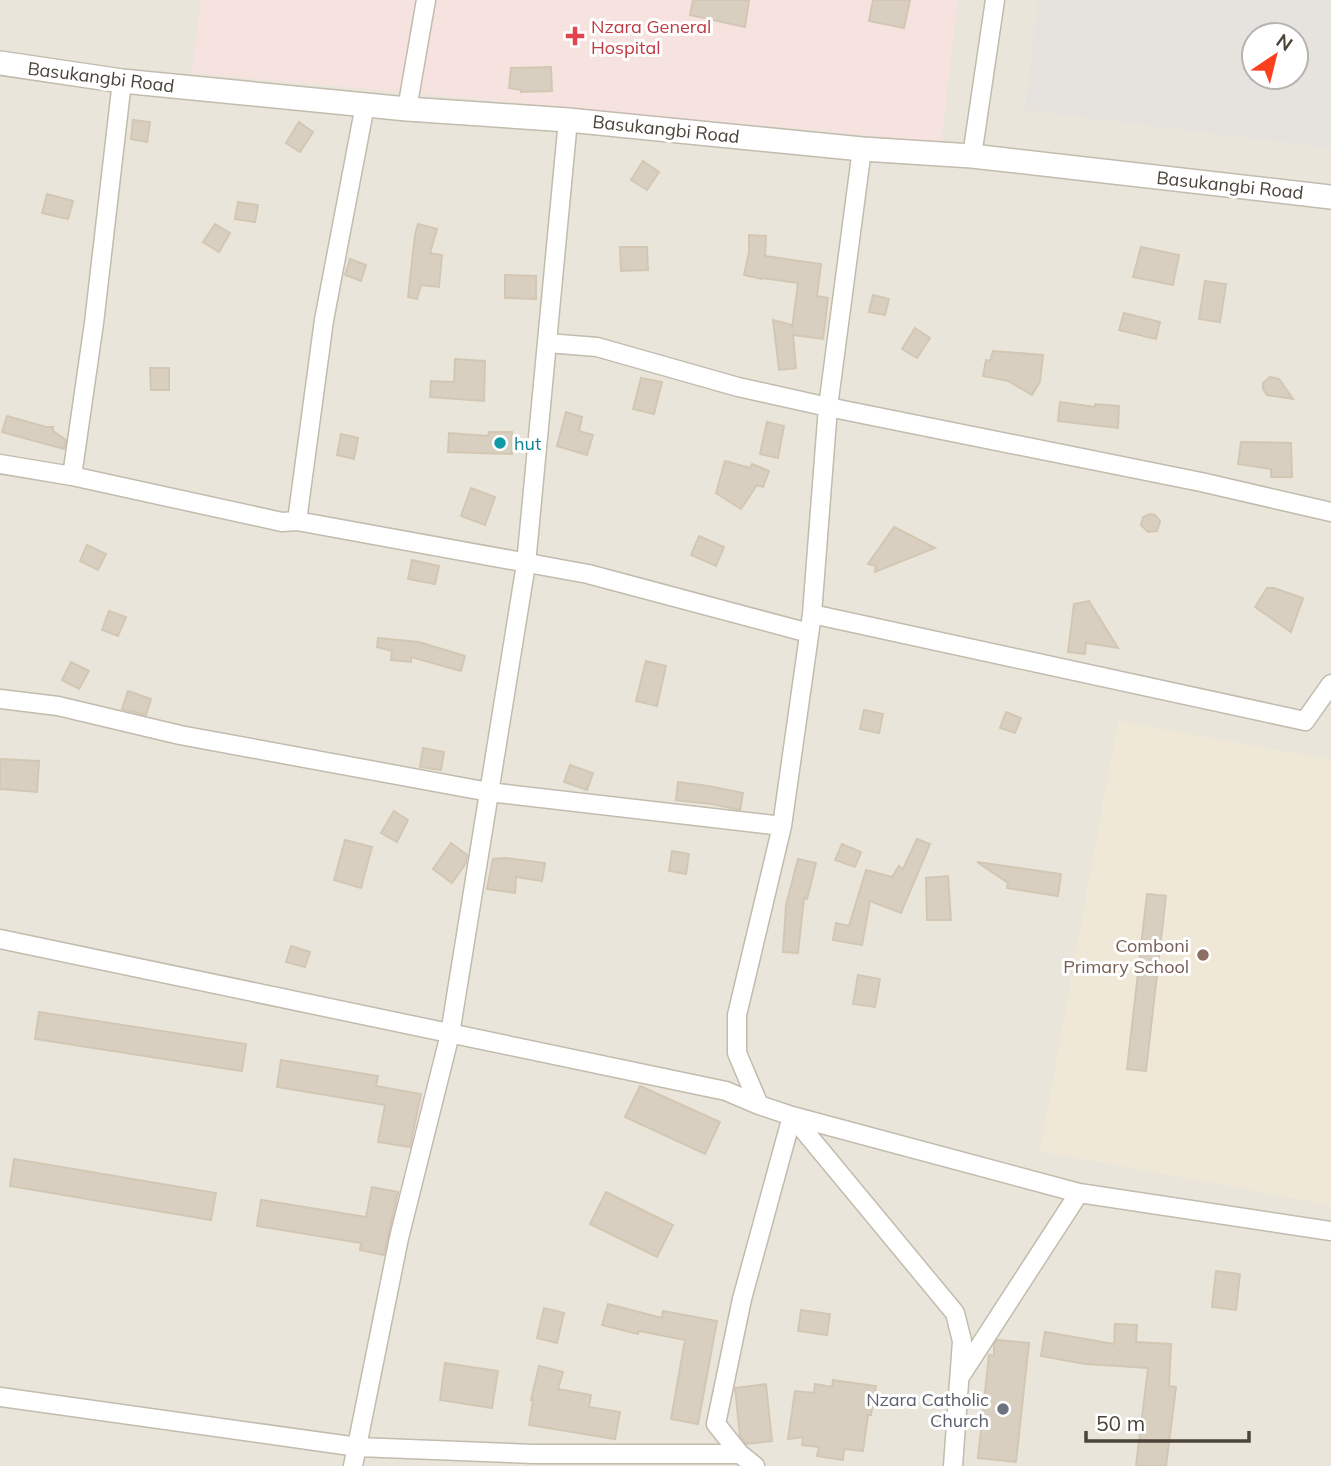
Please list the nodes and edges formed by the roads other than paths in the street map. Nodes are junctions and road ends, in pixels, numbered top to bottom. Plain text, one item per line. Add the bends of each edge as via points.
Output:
1 (426, 0) edge
2 (995, 0) edge
3 (0, 63) edge
4 (122, 81) junction
5 (365, 105) junction
6 (407, 109) junction
7 (568, 120) junction
8 (862, 149) junction
9 (972, 156) junction
10 (1331, 197) edge
11 (547, 343) junction
12 (828, 407) junction
13 (0, 464) edge
14 (72, 476) junction
15 (1331, 512) edge
16 (297, 521) junction
17 (526, 564) junction
18 (812, 614) junction
19 (808, 633) junction
20 (1331, 684) edge
21 (0, 699) edge
22 (489, 792) junction
23 (782, 826) junction
24 (0, 939) edge
25 (450, 1034) junction
26 (759, 1105) junction
27 (793, 1116) junction
28 (1079, 1193) junction
29 (1331, 1231) edge
30 (958, 1378) junction
31 (0, 1397) edge
32 (358, 1447) junction
33 (740, 1454) junction
34 (539, 1460) edge
35 (353, 1466) edge
36 (755, 1466) edge
37 (953, 1466) edge

1 - 6 street
2 - 9 street
3 - 4 street, Basukangbi Road
4 - 5 street, Basukangbi Road
4 - 14 street
5 - 6 street, Basukangbi Road
5 - 16 street via 324,320
6 - 7 street, Basukangbi Road
7 - 8 street, Basukangbi Road
7 - 11 street
8 - 9 street, Basukangbi Road
8 - 12 street
9 - 10 street, Basukangbi Road
11 - 12 street via 597,347
11 - 17 street
12 - 15 street
12 - 18 street
13 - 14 street
14 - 16 street via 282,522
16 - 17 street
17 - 19 street via 588,574
17 - 22 street
18 - 19 street
18 - 20 street via 1305,721
19 - 23 street
21 - 22 street via 58,706 180,735
22 - 23 street
22 - 25 street
23 - 26 street via 737,1015 737,1054
24 - 25 street
25 - 26 street via 726,1091
25 - 32 street via 399,1238
26 - 27 street
27 - 28 street
27 - 30 street via 955,1313 962,1341
27 - 33 street via 741,1299 716,1424
28 - 29 street
28 - 30 street
30 - 37 street
31 - 32 street
32 - 34 street
32 - 35 street
33 - 34 street
33 - 36 street

